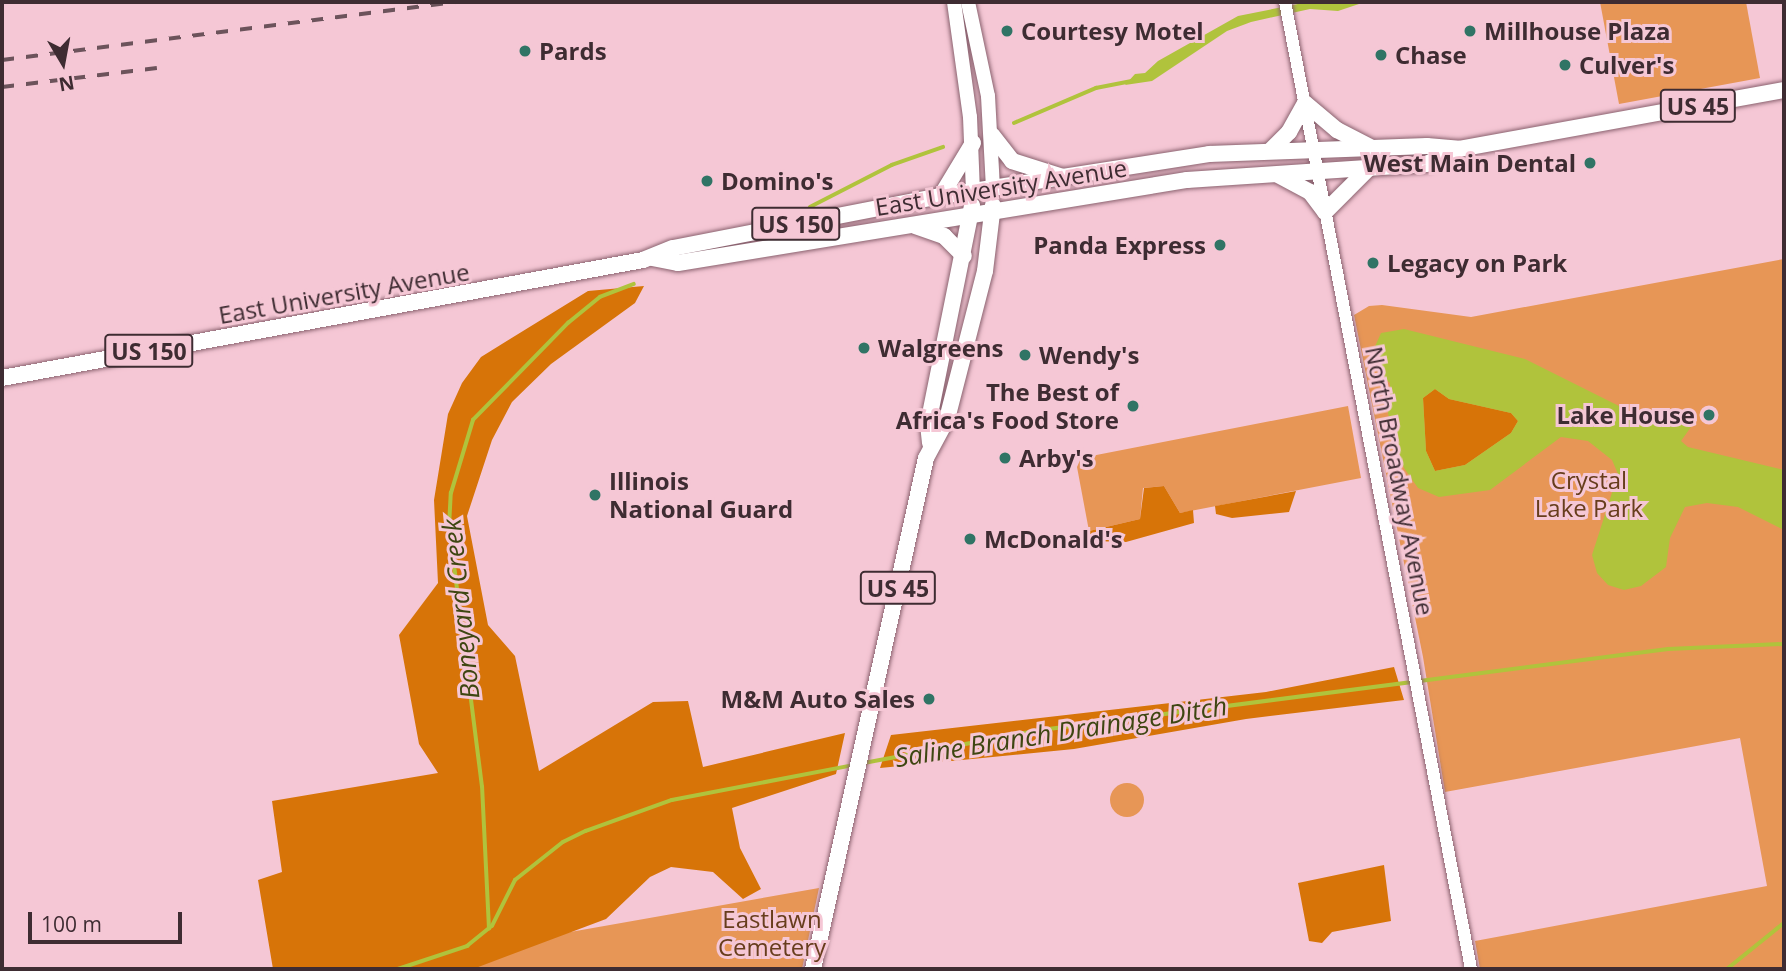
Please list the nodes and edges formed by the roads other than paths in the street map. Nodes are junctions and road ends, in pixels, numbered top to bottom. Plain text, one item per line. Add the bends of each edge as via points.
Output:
1 (954, 2) edge
2 (968, 2) edge
3 (1285, 2) edge
4 (1784, 90) edge
5 (1305, 103) junction
6 (992, 135) junction
7 (973, 143) junction
8 (1371, 148) junction
9 (1314, 149) junction
10 (1459, 149) junction
11 (1270, 151) junction
12 (1368, 169) junction
13 (1318, 171) junction
14 (1272, 173) junction
15 (1068, 179) junction
16 (993, 189) junction
17 (973, 191) junction
18 (941, 196) junction
19 (1325, 212) junction
20 (993, 213) junction
21 (970, 215) junction
22 (913, 225) junction
23 (964, 256) junction
24 (652, 258) junction
25 (2, 378) edge
26 (930, 443) junction
27 (813, 969) edge
28 (1471, 969) edge

1 - 7 main road
2 - 6 main road
3 - 5 street, North Broadway Avenue
4 - 10 main road, US 45
5 - 8 main road via 1337,130
5 - 9 street, North Broadway Avenue
5 - 11 main road via 1289,132
6 - 15 main road via 1012,161
6 - 16 main road
7 - 17 main road
7 - 18 main road
8 - 9 main road, US 45
8 - 10 main road, US 45
9 - 11 main road, East University Avenue / US 45
9 - 13 street, North Broadway Avenue
10 - 12 main road, US 45 via 1426,164
11 - 15 main road, East University Avenue / US 45 via 1171,159
12 - 13 main road, US 45
12 - 19 main road
13 - 14 main road, East University Avenue / US 45
13 - 19 street, North Broadway Avenue
14 - 19 main road via 1303,187
14 - 20 main road, East University Avenue / US 45 via 1187,180
15 - 16 main road, East University Avenue / US 45
16 - 17 main road, East University Avenue / US 45
16 - 20 main road
17 - 18 main road, East University Avenue / US 150
17 - 21 main road, US 45
18 - 24 main road, East University Avenue / US 150 via 673,248
19 - 28 street, North Broadway Avenue
20 - 21 main road, East University Avenue / US 150
20 - 26 main road, US 45 via 985,271 955,391 947,419
21 - 22 main road, East University Avenue / US 150
21 - 23 main road, US 45
22 - 23 main road via 944,236
22 - 24 main road, East University Avenue / US 150 via 678,263
23 - 26 main road, US 45 via 928,424
24 - 25 main road, East University Avenue / US 150
26 - 27 main road, US 45

